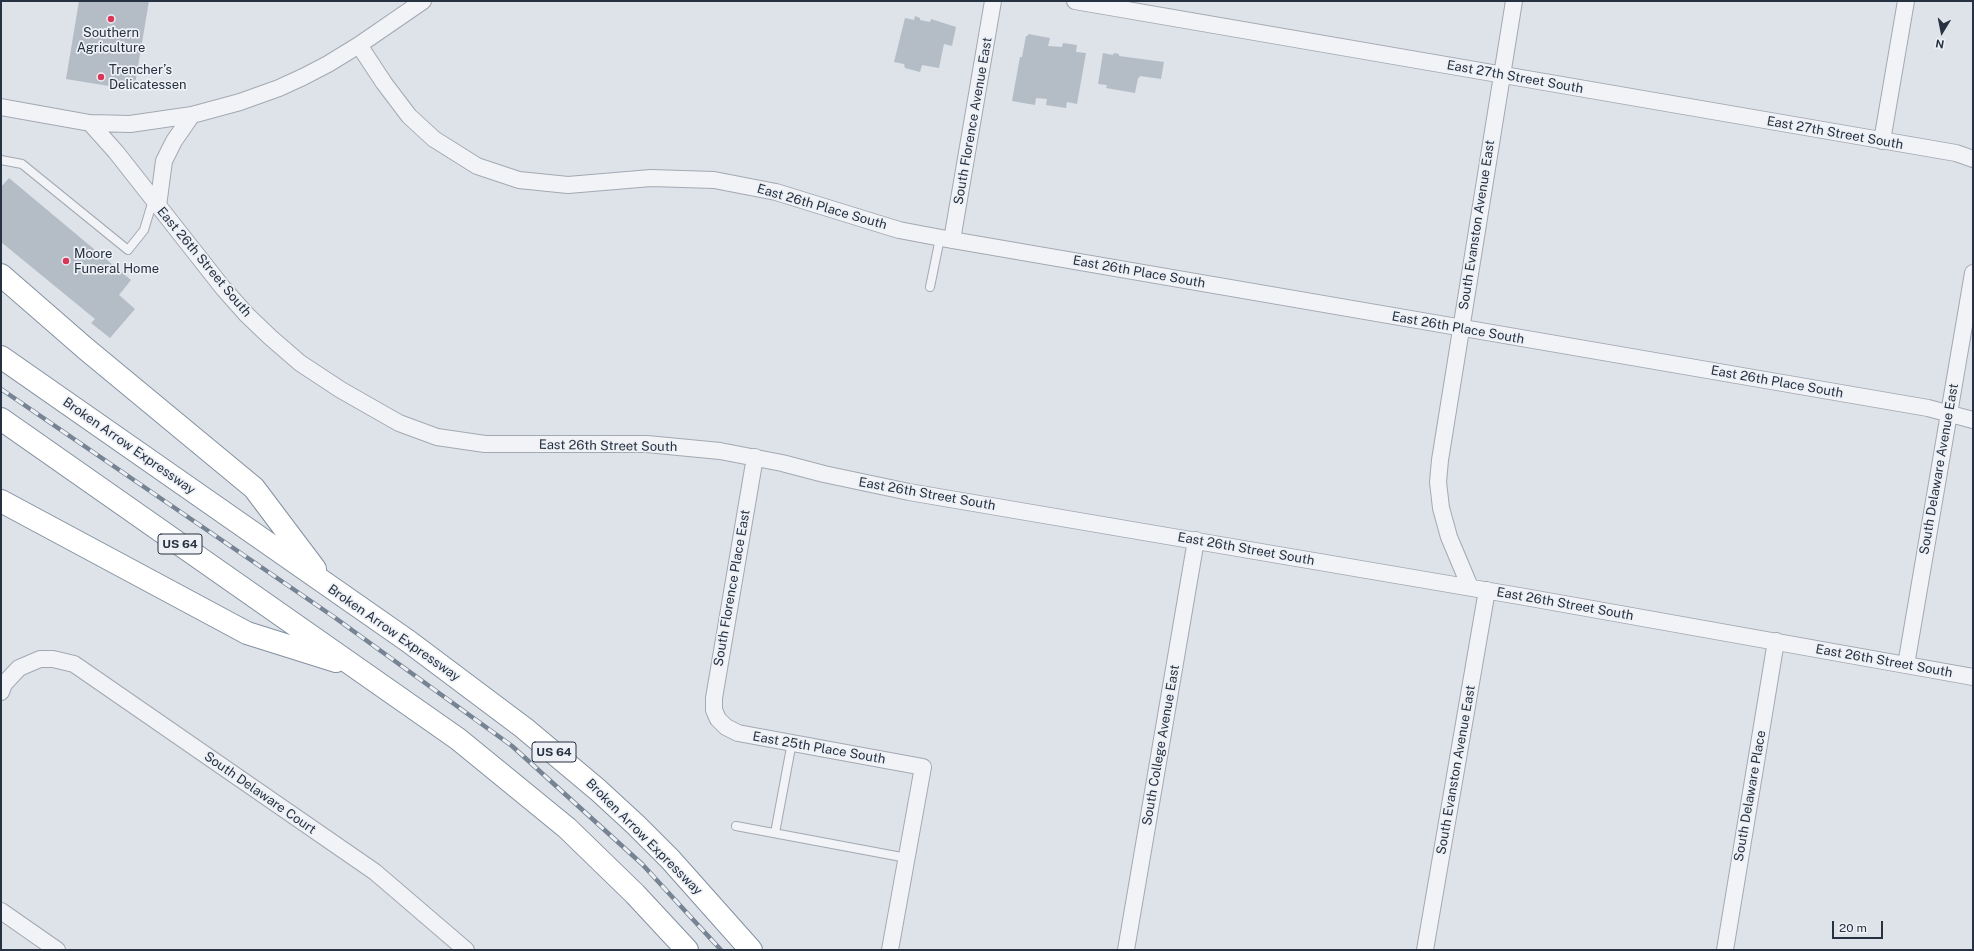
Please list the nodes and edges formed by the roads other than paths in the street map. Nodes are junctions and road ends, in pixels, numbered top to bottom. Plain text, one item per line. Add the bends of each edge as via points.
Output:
1 (423, 1) edge
2 (993, 1) edge
3 (1075, 1) edge
4 (1514, 1) edge
5 (1906, 1) edge
6 (359, 45) junction
7 (1501, 74) junction
8 (1, 107) edge
9 (192, 115) junction
10 (90, 123) junction
11 (1882, 141) junction
12 (1973, 159) edge
13 (1, 160) edge
14 (155, 203) junction
15 (946, 239) junction
16 (1973, 273) edge
17 (1, 276) edge
18 (930, 287) dead end
19 (1461, 328) junction
20 (1, 357) edge
21 (1949, 414) junction
22 (1, 419) edge
23 (1973, 420) edge
24 (754, 457) junction
25 (1, 501) edge
26 (1196, 540) junction
27 (328, 586) junction
28 (1470, 587) junction
29 (1486, 590) junction
30 (1776, 641) junction
31 (1906, 665) junction
32 (358, 669) junction
33 (1973, 677) edge
34 (1, 692) edge
35 (718, 719) joint
36 (792, 742) junction
37 (736, 826) dead end
38 (775, 833) junction
39 (907, 858) junction
40 (1, 911) edge
41 (57, 950) edge
42 (466, 950) edge
43 (687, 950) edge
44 (751, 950) edge
45 (890, 950) edge
46 (1126, 950) edge
47 (1425, 950) edge
48 (1724, 950) edge

1 - 6 street
2 - 15 street, South Florence Avenue East
3 - 7 street, East 27th Street South
4 - 7 street, South Evanston Avenue East
5 - 11 street
6 - 9 street via 328,64 279,88
6 - 15 street, East 26th Place South via 409,116 434,139 477,166 498,174 543,184 568,185 651,178 714,180 776,192 862,219
7 - 11 street, East 27th Street South
7 - 19 street, South Evanston Avenue East
8 - 10 street
9 - 10 street via 130,124
9 - 14 street via 164,161
10 - 14 street, East 26th Street South
11 - 12 street, East 27th Street South via 1956,153
13 - 14 lane via 22,164 128,250 144,230
14 - 24 street, East 26th Street South via 223,288 270,337 300,363 399,424 437,437 485,444 647,444
15 - 18 lane
15 - 19 street, East 26th Place South
16 - 21 street, South Delaware Avenue East
17 - 27 highway via 254,488
19 - 21 street, East 26th Place South
19 - 28 street, South Evanston Avenue East via 1438,482 1441,508 1449,537
20 - 27 highway, Broken Arrow Expressway / US 64
21 - 23 street, East 26th Place South
21 - 31 street, South Delaware Avenue East
22 - 32 highway, US 64
24 - 26 street, East 26th Street South via 909,492
24 - 35 street, South Florence Place East via 714,698 714,710
25 - 32 highway via 247,633
26 - 28 street, East 26th Street South
26 - 46 street, South College Avenue East
27 - 44 highway, Broken Arrow Expressway / US 64 via 479,693 598,790 670,859
28 - 29 street, East 26th Street South
29 - 30 street, East 26th Street South
29 - 47 street, South Evanston Avenue East
30 - 31 street, East 26th Street South
30 - 48 street, South Delaware Place
31 - 33 street, East 26th Street South
32 - 43 highway, US 64 via 458,739 566,828 635,894
34 - 42 street, South Delaware Court via 4,684 20,668 40,659 66,661 81,669 375,872
35 - 36 street, East 25th Place South via 738,733
36 - 38 lane
36 - 39 street, East 25th Place South via 923,767
37 - 38 lane
38 - 39 lane
39 - 45 street
40 - 41 street

